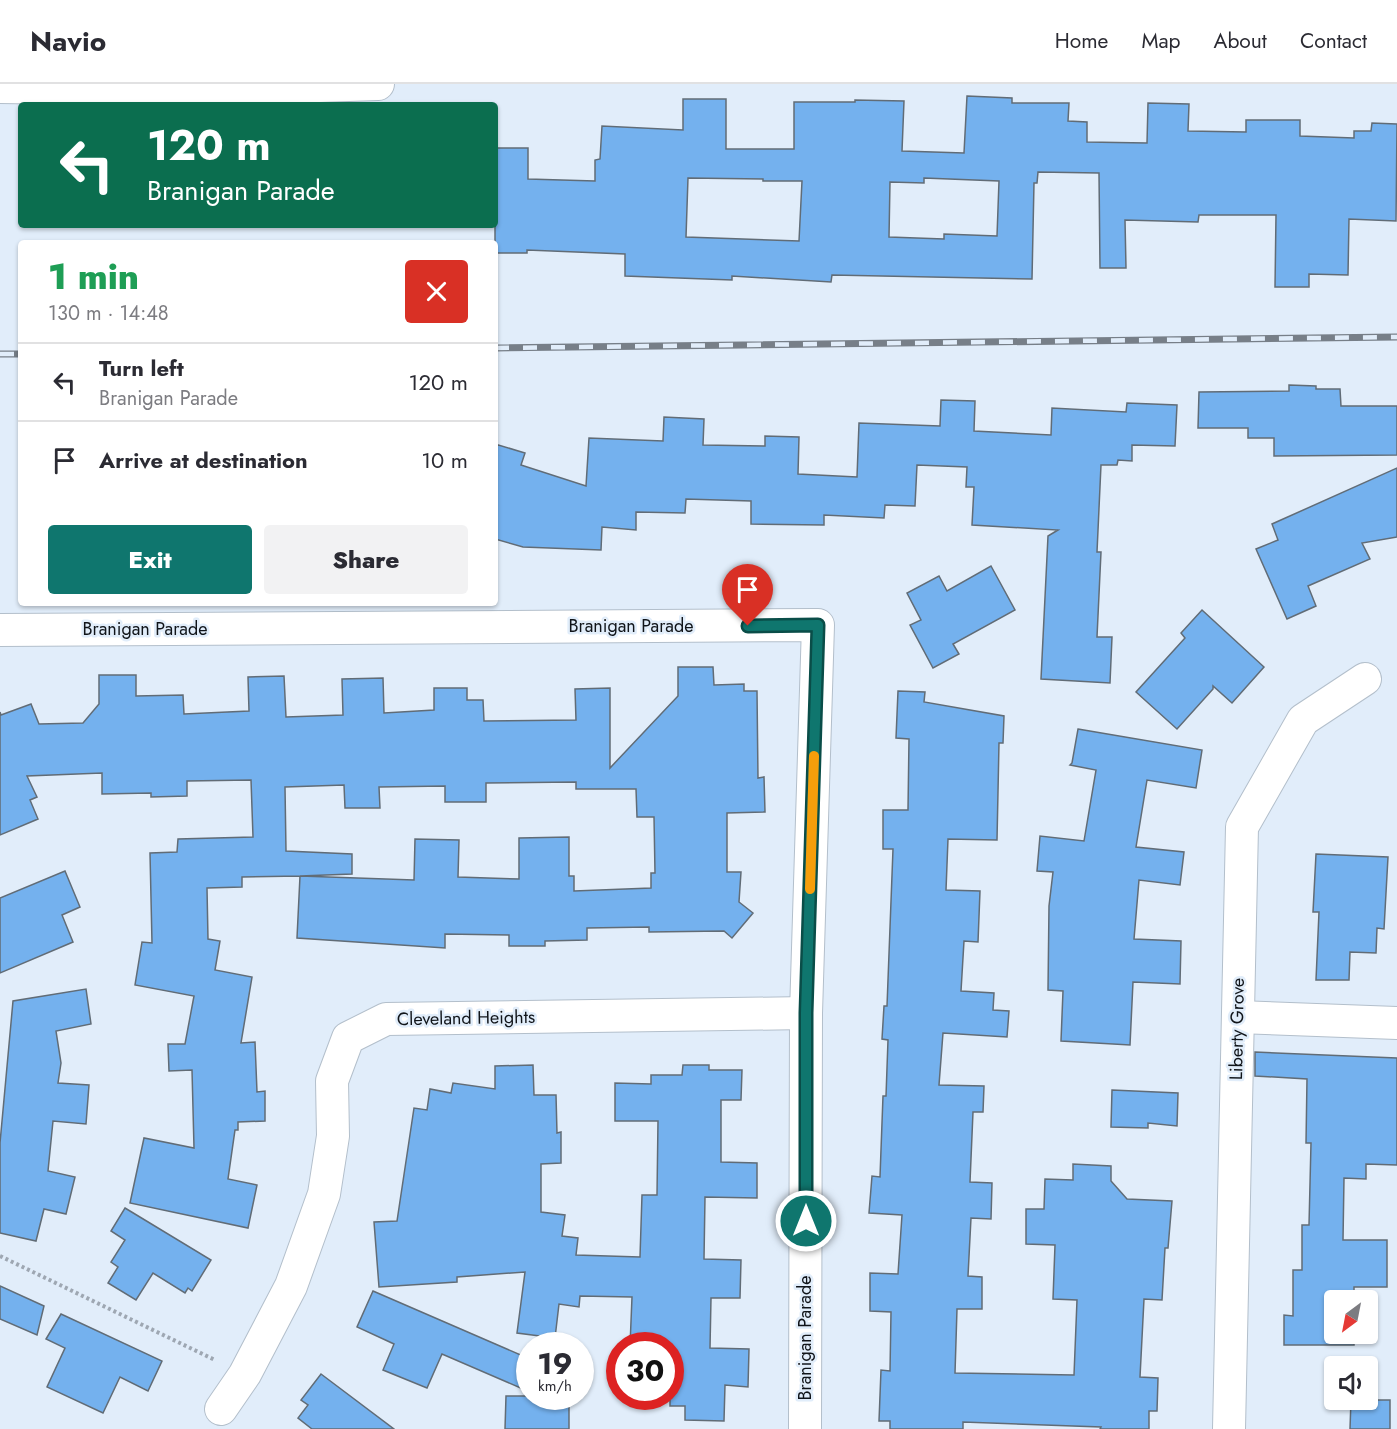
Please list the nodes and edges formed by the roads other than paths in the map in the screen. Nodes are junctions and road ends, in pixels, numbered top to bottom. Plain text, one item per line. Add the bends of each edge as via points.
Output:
1 (378, 84) edge
2 (0, 87) edge
3 (0, 630) edge
4 (1365, 679) dead end
5 (806, 1013) junction
6 (1238, 1017) junction
7 (1397, 1023) edge
8 (221, 1409) dead end
9 (805, 1429) edge
10 (1230, 1429) edge

1 - 2 street via 203,90
3 - 5 street, Branigan Parade via 818,625
4 - 6 street, Liberty Grove via 1303,720 1242,827
5 - 8 street, Cleveland Heights via 386,1019 348,1038 332,1081 333,1136 324,1194 291,1286 245,1374
5 - 9 street, Branigan Parade
6 - 7 street
6 - 10 street, Liberty Grove

